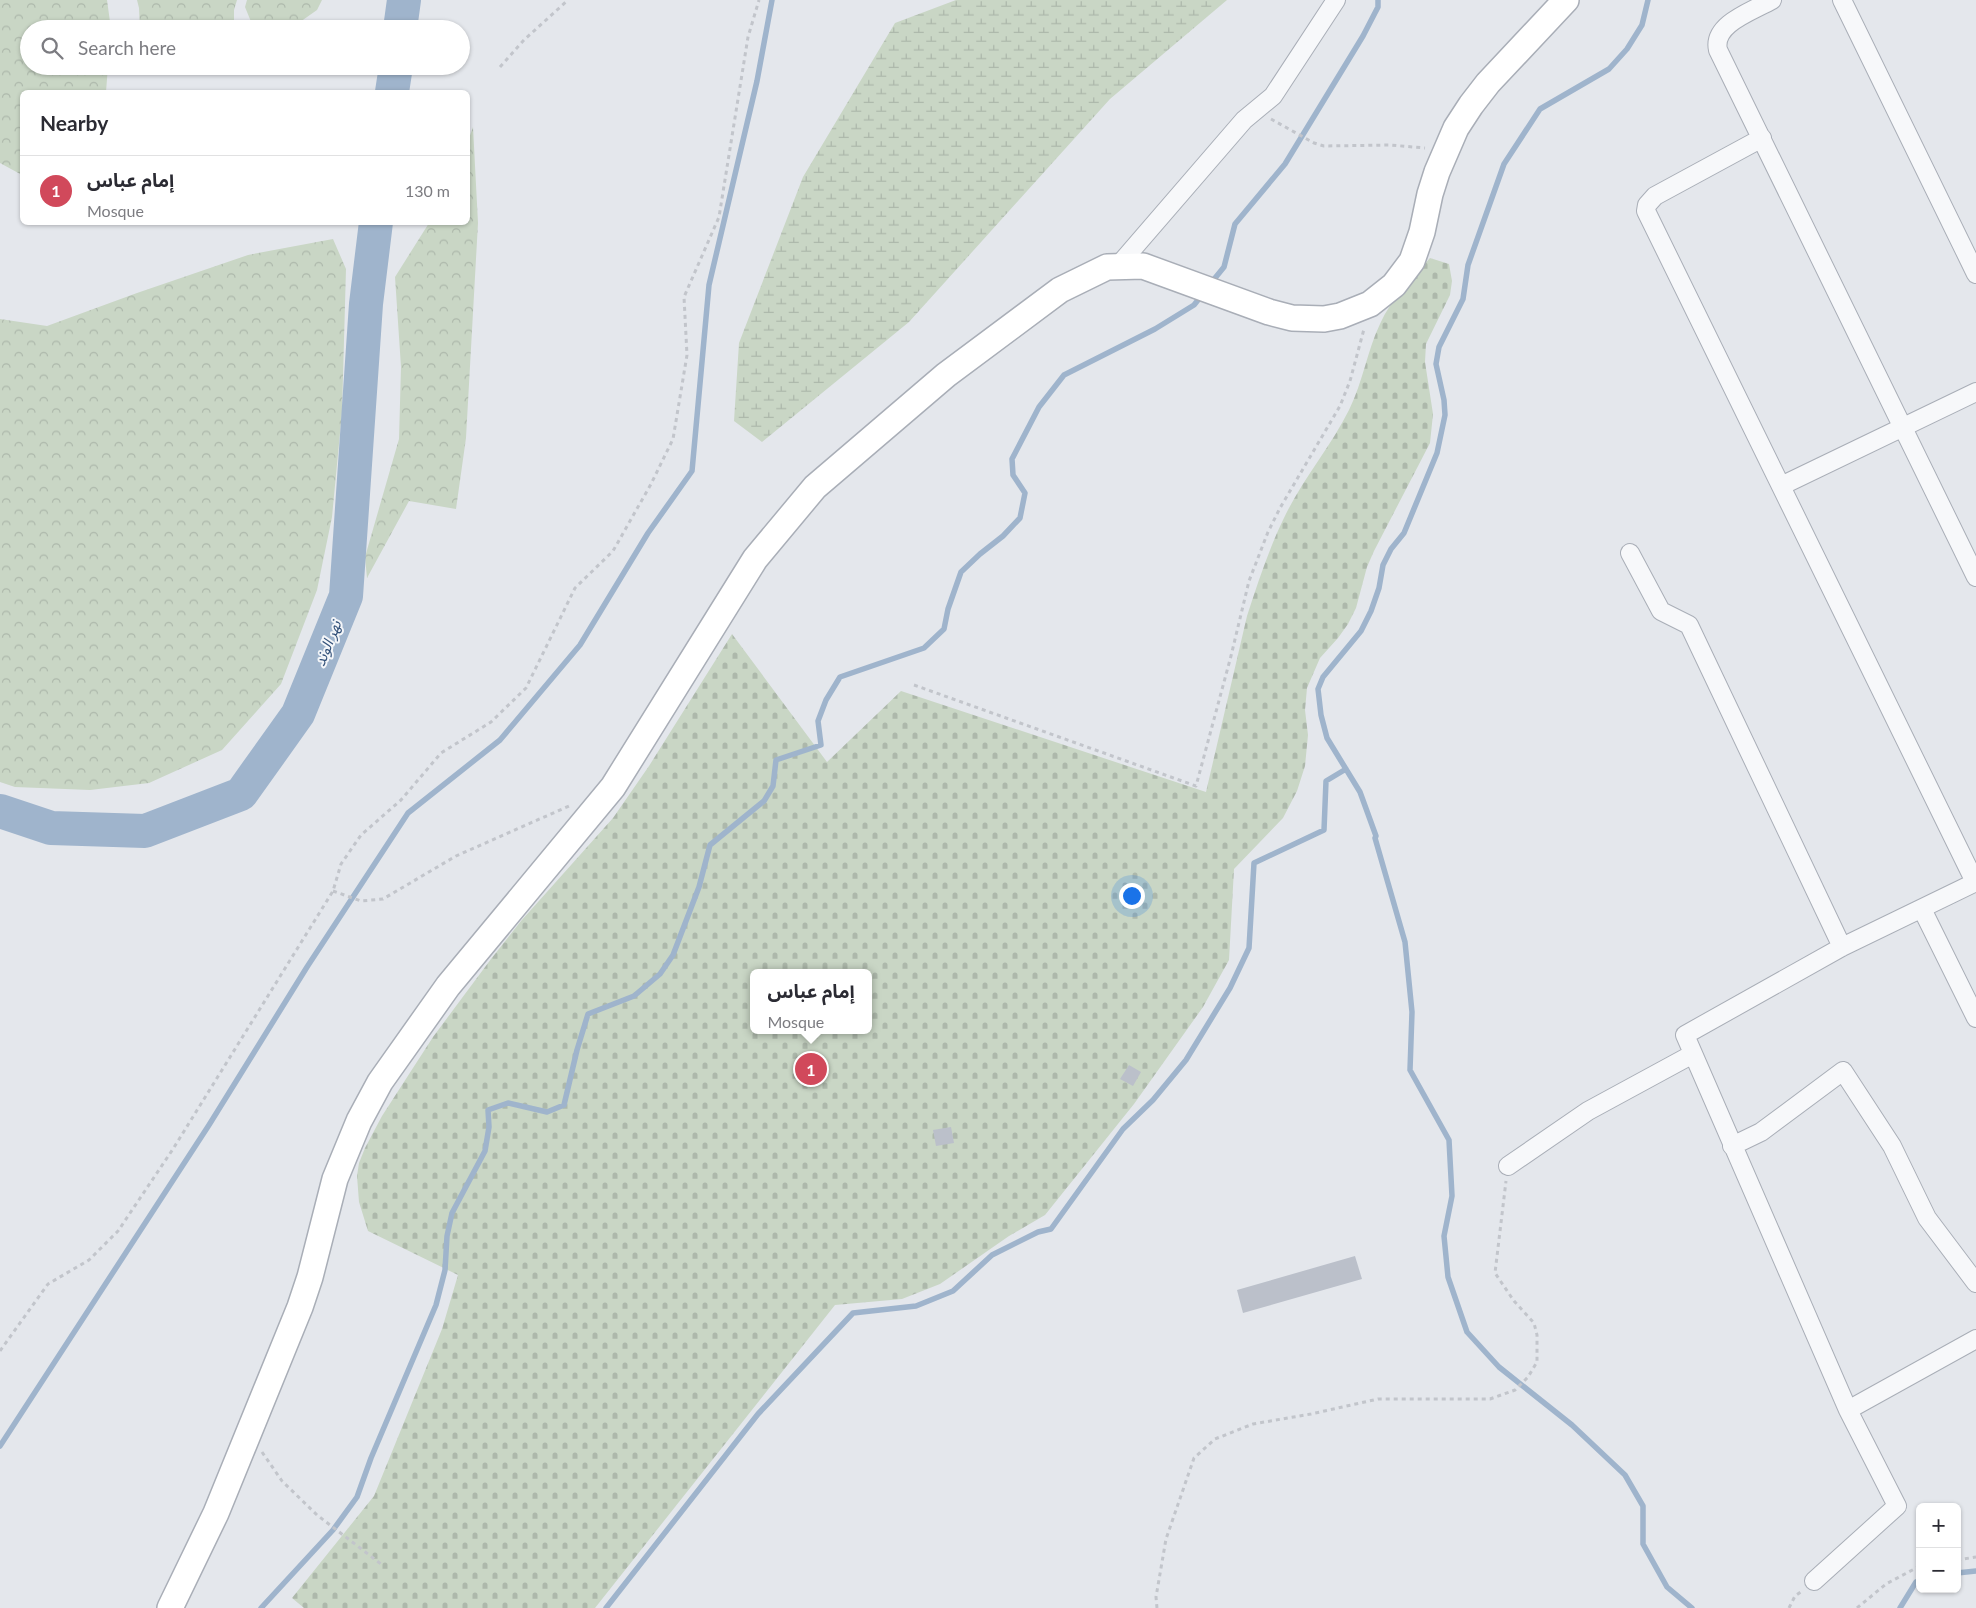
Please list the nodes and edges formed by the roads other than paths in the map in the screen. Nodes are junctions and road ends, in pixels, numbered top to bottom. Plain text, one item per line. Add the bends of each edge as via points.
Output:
1 (1336, 0) edge
2 (1566, 0) edge
3 (1772, 0) edge
4 (1842, 0) edge
5 (1762, 138) junction
6 (1118, 266) junction
7 (1976, 274) edge
8 (1976, 392) edge
9 (1903, 427) junction
10 (1780, 486) junction
11 (1630, 553) dead end
12 (1976, 577) edge
13 (1976, 882) edge
14 (1922, 909) junction
15 (1842, 947) junction
16 (1976, 1018) edge
17 (1693, 1054) junction
18 (1732, 1146) junction
19 (1508, 1166) road end
20 (1976, 1283) edge
21 (1976, 1339) edge
22 (1848, 1410) junction
23 (1814, 1581) dead end
24 (170, 1608) edge

1 - 6 street via 1273,96 1244,120
2 - 6 main road via 1471,105 1436,172 1412,261 1394,285 1370,304 1340,316 1308,320 1269,312 1143,266
3 - 5 street via 1728,24 1717,38 1718,50
4 - 7 street
5 - 9 street
5 - 10 street via 1655,196 1646,211
6 - 24 main road via 1107,267 1060,290 946,375 815,487 755,559 613,787 448,986 380,1082 359,1121 335,1179 300,1307 216,1513
8 - 9 street
9 - 10 street
9 - 12 street
10 - 13 street
11 - 15 street via 1661,611 1689,625
13 - 14 street
14 - 15 street
14 - 16 street
15 - 17 street via 1685,1035
17 - 18 street
17 - 19 street via 1588,1112
18 - 20 street via 1761,1132 1843,1072 1892,1146 1927,1218
18 - 22 street
21 - 22 street
22 - 23 street via 1897,1506

